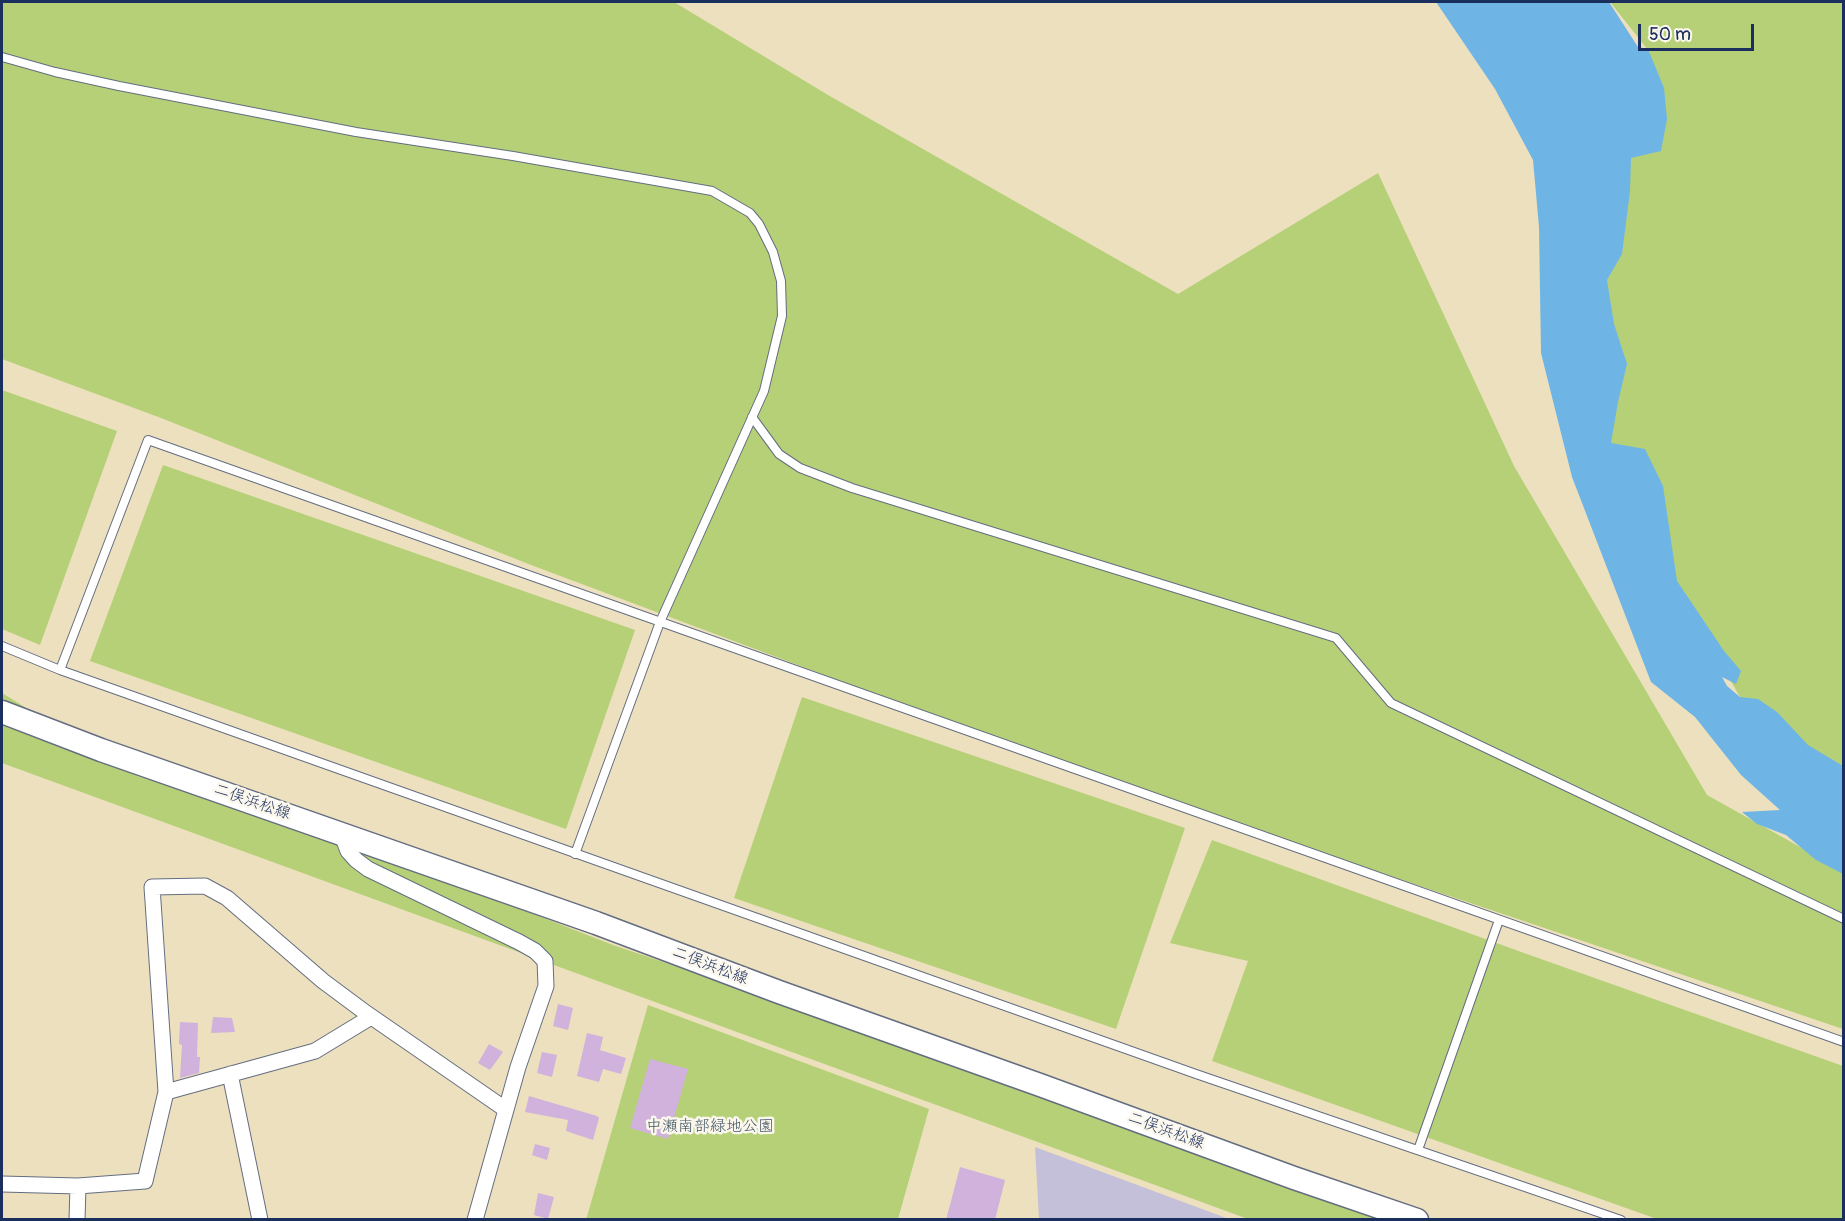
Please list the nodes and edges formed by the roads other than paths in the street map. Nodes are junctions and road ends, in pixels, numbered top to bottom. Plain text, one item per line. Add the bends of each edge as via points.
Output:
1 (2, 57) edge
2 (752, 417) junction
3 (660, 622) junction
4 (2, 646) edge
5 (60, 670) junction
6 (2, 712) edge
7 (341, 833) junction
8 (575, 854) junction
9 (1844, 919) edge
10 (1499, 920) junction
11 (371, 1017) junction
12 (1844, 1042) edge
13 (230, 1074) junction
14 (166, 1092) junction
15 (506, 1109) junction
16 (1418, 1150) junction
17 (2, 1184) edge
18 (78, 1186) junction
19 (77, 1220) edge
20 (260, 1220) edge
21 (474, 1220) edge
22 (1417, 1220) edge
23 (1621, 1220) edge

1 - 2 lane via 119,86 356,132 712,191 750,213 759,224 781,281 782,316 764,391
2 - 3 lane
2 - 9 lane via 779,454 800,468 852,488 1336,638 1390,703
3 - 5 lane via 148,440
3 - 8 lane
3 - 10 lane
4 - 5 lane
5 - 8 lane
6 - 7 main road, 二俣浜松線
7 - 15 street via 348,850 368,869 519,942 544,961 546,986
7 - 22 main road, 二俣浜松線
8 - 16 lane
10 - 12 lane
10 - 16 lane
11 - 13 street via 315,1051
11 - 14 street via 227,898 206,886 152,887
11 - 15 street
13 - 14 street
13 - 20 street
14 - 18 street via 145,1180
15 - 21 street
16 - 23 lane
17 - 18 street
18 - 19 street

